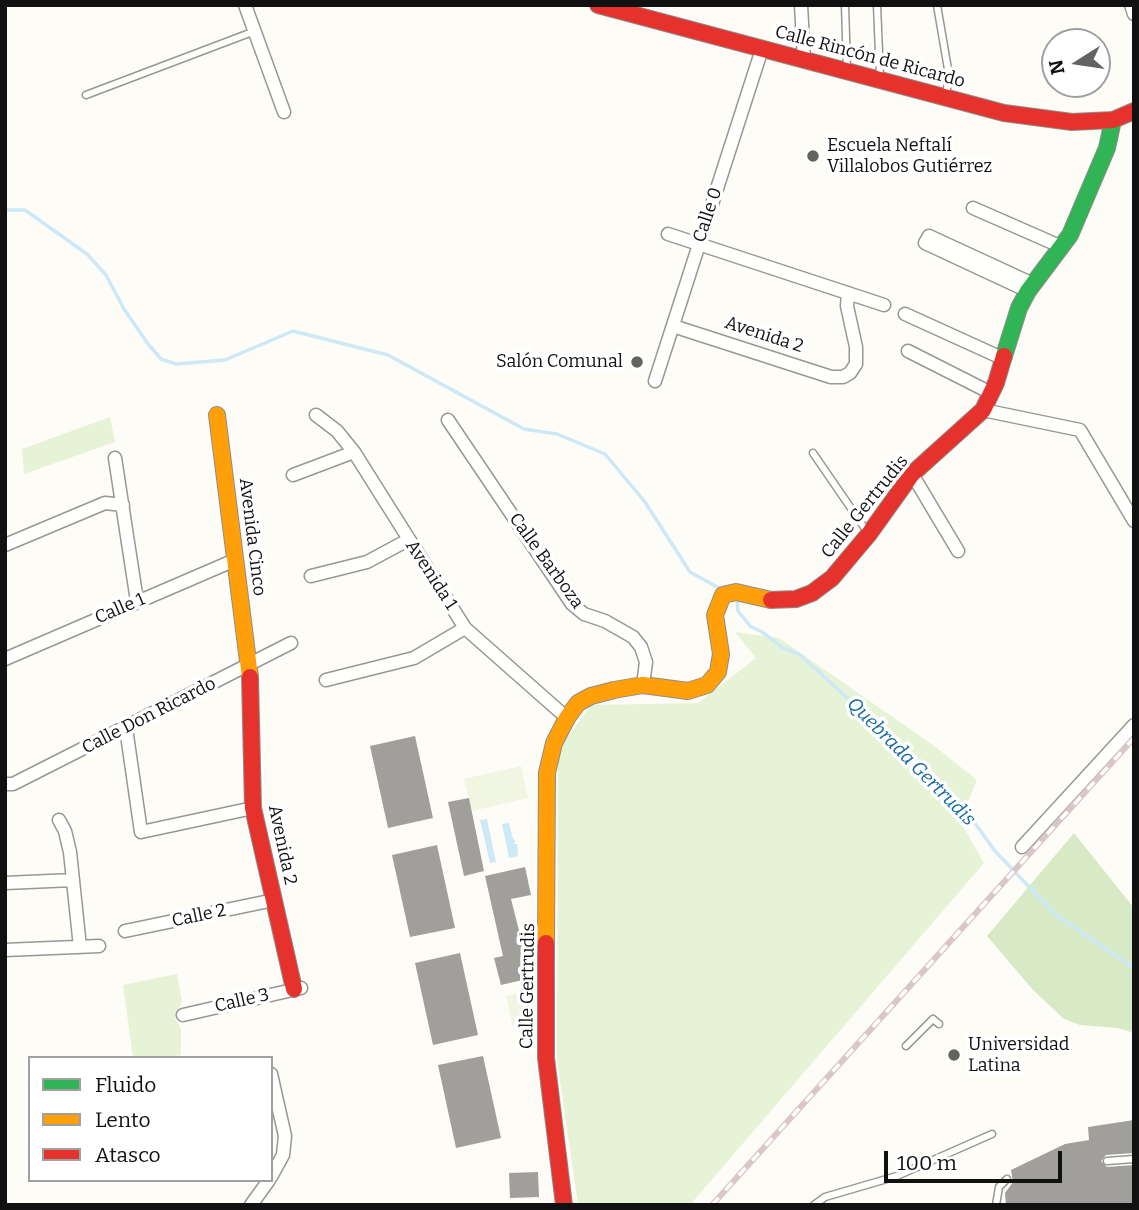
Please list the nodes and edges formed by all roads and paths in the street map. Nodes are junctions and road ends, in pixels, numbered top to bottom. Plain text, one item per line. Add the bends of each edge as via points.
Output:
1 (245, 5) edge
2 (598, 5) edge
3 (802, 5) edge
4 (845, 5) edge
5 (877, 5) edge
6 (937, 5) edge
7 (1131, 5) edge
8 (1134, 14) edge
9 (255, 31) junction
10 (762, 49) junction
11 (804, 60) junction
12 (847, 71) junction
13 (880, 79) junction
14 (86, 94) dead end
15 (946, 97) junction
16 (1134, 111) edge
17 (284, 112) dead end
18 (1113, 120) junction
19 (973, 208) dead end
20 (668, 234) dead end
21 (699, 244) junction
22 (1062, 247) junction
23 (1030, 288) junction
24 (848, 293) junction
25 (884, 305) dead end
26 (905, 314) dead end
27 (673, 326) junction
28 (908, 351) dead end
29 (1004, 359) junction
30 (655, 381) dead end
31 (991, 393) junction
32 (983, 410) junction
33 (217, 415) dead end
34 (316, 415) dead end
35 (448, 420) dead end
36 (354, 452) junction
37 (813, 453) dead end
38 (115, 458) dead end
39 (912, 474) junction
40 (293, 475) dead end
41 (123, 505) junction
42 (1134, 521) edge
43 (869, 534) junction
44 (408, 540) junction
45 (5, 545) edge
46 (958, 551) dead end
47 (235, 560) junction
48 (311, 576) dead end
49 (137, 601) junction
50 (465, 628) junction
51 (291, 643) dead end
52 (5, 659) edge
53 (250, 665) junction
54 (326, 680) dead end
55 (643, 685) junction
56 (567, 718) junction
57 (1134, 725) edge
58 (126, 728) junction
59 (5, 784) edge
60 (253, 808) junction
61 (59, 820) dead end
62 (1022, 847) dead end
63 (73, 880) junction
64 (5, 883) edge
65 (274, 900) junction
66 (125, 931) dead end
67 (99, 946) dead end
68 (80, 947) junction
69 (5, 950) edge
70 (298, 988) joint
71 (183, 1014) dead end
72 (939, 1024) dead end
73 (906, 1046) dead end
74 (273, 1083) edge
75 (992, 1134) dead end
76 (1134, 1159) edge
77 (1107, 1161) dead end
78 (273, 1173) edge
79 (1007, 1179) dead end
80 (267, 1182) edge
81 (251, 1205) edge
82 (564, 1205) edge
83 (814, 1205) edge
84 (996, 1205) edge

1 - 9 street
2 - 10 street, Calle Rincón de Ricardo
3 - 11 street
4 - 12 lane
5 - 13 lane
6 - 15 lane via 949,75
7 - 8 street
9 - 14 lane
9 - 17 street
10 - 11 street, Calle Rincón de Ricardo
10 - 21 street, Calle 0
11 - 12 street, Calle Rincón de Ricardo
12 - 13 street, Calle Rincón de Ricardo
13 - 15 street, Calle Rincón de Ricardo
15 - 18 street, Calle Rincón de Ricardo via 1054,121
16 - 18 street, Calle Rincón de Ricardo
18 - 22 street, Calle Gertrudis via 1107,148
19 - 22 street
20 - 21 street
21 - 24 street
21 - 27 street, Calle 0
22 - 23 street, Calle Gertrudis
23 - 23 street via 929,236 925,243
23 - 29 street, Calle Gertrudis
24 - 25 street
24 - 27 street, Avenida 2 via 856,365 843,377
26 - 29 street
27 - 30 street, Calle 0
28 - 31 street
29 - 31 street, Calle Gertrudis
31 - 32 street, Calle Gertrudis
32 - 39 street, Calle Gertrudis
32 - 42 street via 1080,430
33 - 47 street, Avenida Cinco
34 - 36 street, Avenida 1 via 337,430
35 - 55 street, Calle Barboza via 572,604 633,636 646,662
36 - 40 street
36 - 44 street, Avenida 1
37 - 43 lane
38 - 41 street
39 - 43 street, Calle Gertrudis
39 - 46 street
41 - 45 street via 104,503
41 - 49 street
43 - 55 street, Calle Gertrudis via 832,578 812,593 782,600 723,594 716,610 721,654 718,673 707,685 688,691
44 - 48 street via 367,562
44 - 50 street, Avenida 1
47 - 49 street, Calle 1
47 - 53 street, Avenida Cinco
49 - 52 street, Calle 1
50 - 54 street via 414,658
50 - 56 street, Avenida 1
51 - 53 street, Calle Don Ricardo
53 - 58 street, Calle Don Ricardo
53 - 60 street, Avenida 2
55 - 56 street, Calle Gertrudis via 591,696 578,703
56 - 82 street, Calle Gertrudis via 554,743 547,773 546,1058
57 - 62 street
58 - 59 street, Calle Don Ricardo
58 - 60 street via 141,832
60 - 65 street, Avenida 2
61 - 63 street
63 - 64 street
63 - 68 street
65 - 66 street, Calle 2
65 - 70 street, Avenida 2
67 - 68 street
68 - 69 street
70 - 71 street, Calle 3
72 - 73 lane via 933,1019
74 - 78 street via 285,1136 284,1154
75 - 83 lane via 897,1177 825,1197
76 - 77 lane
79 - 84 lane via 999,1188
80 - 81 street

